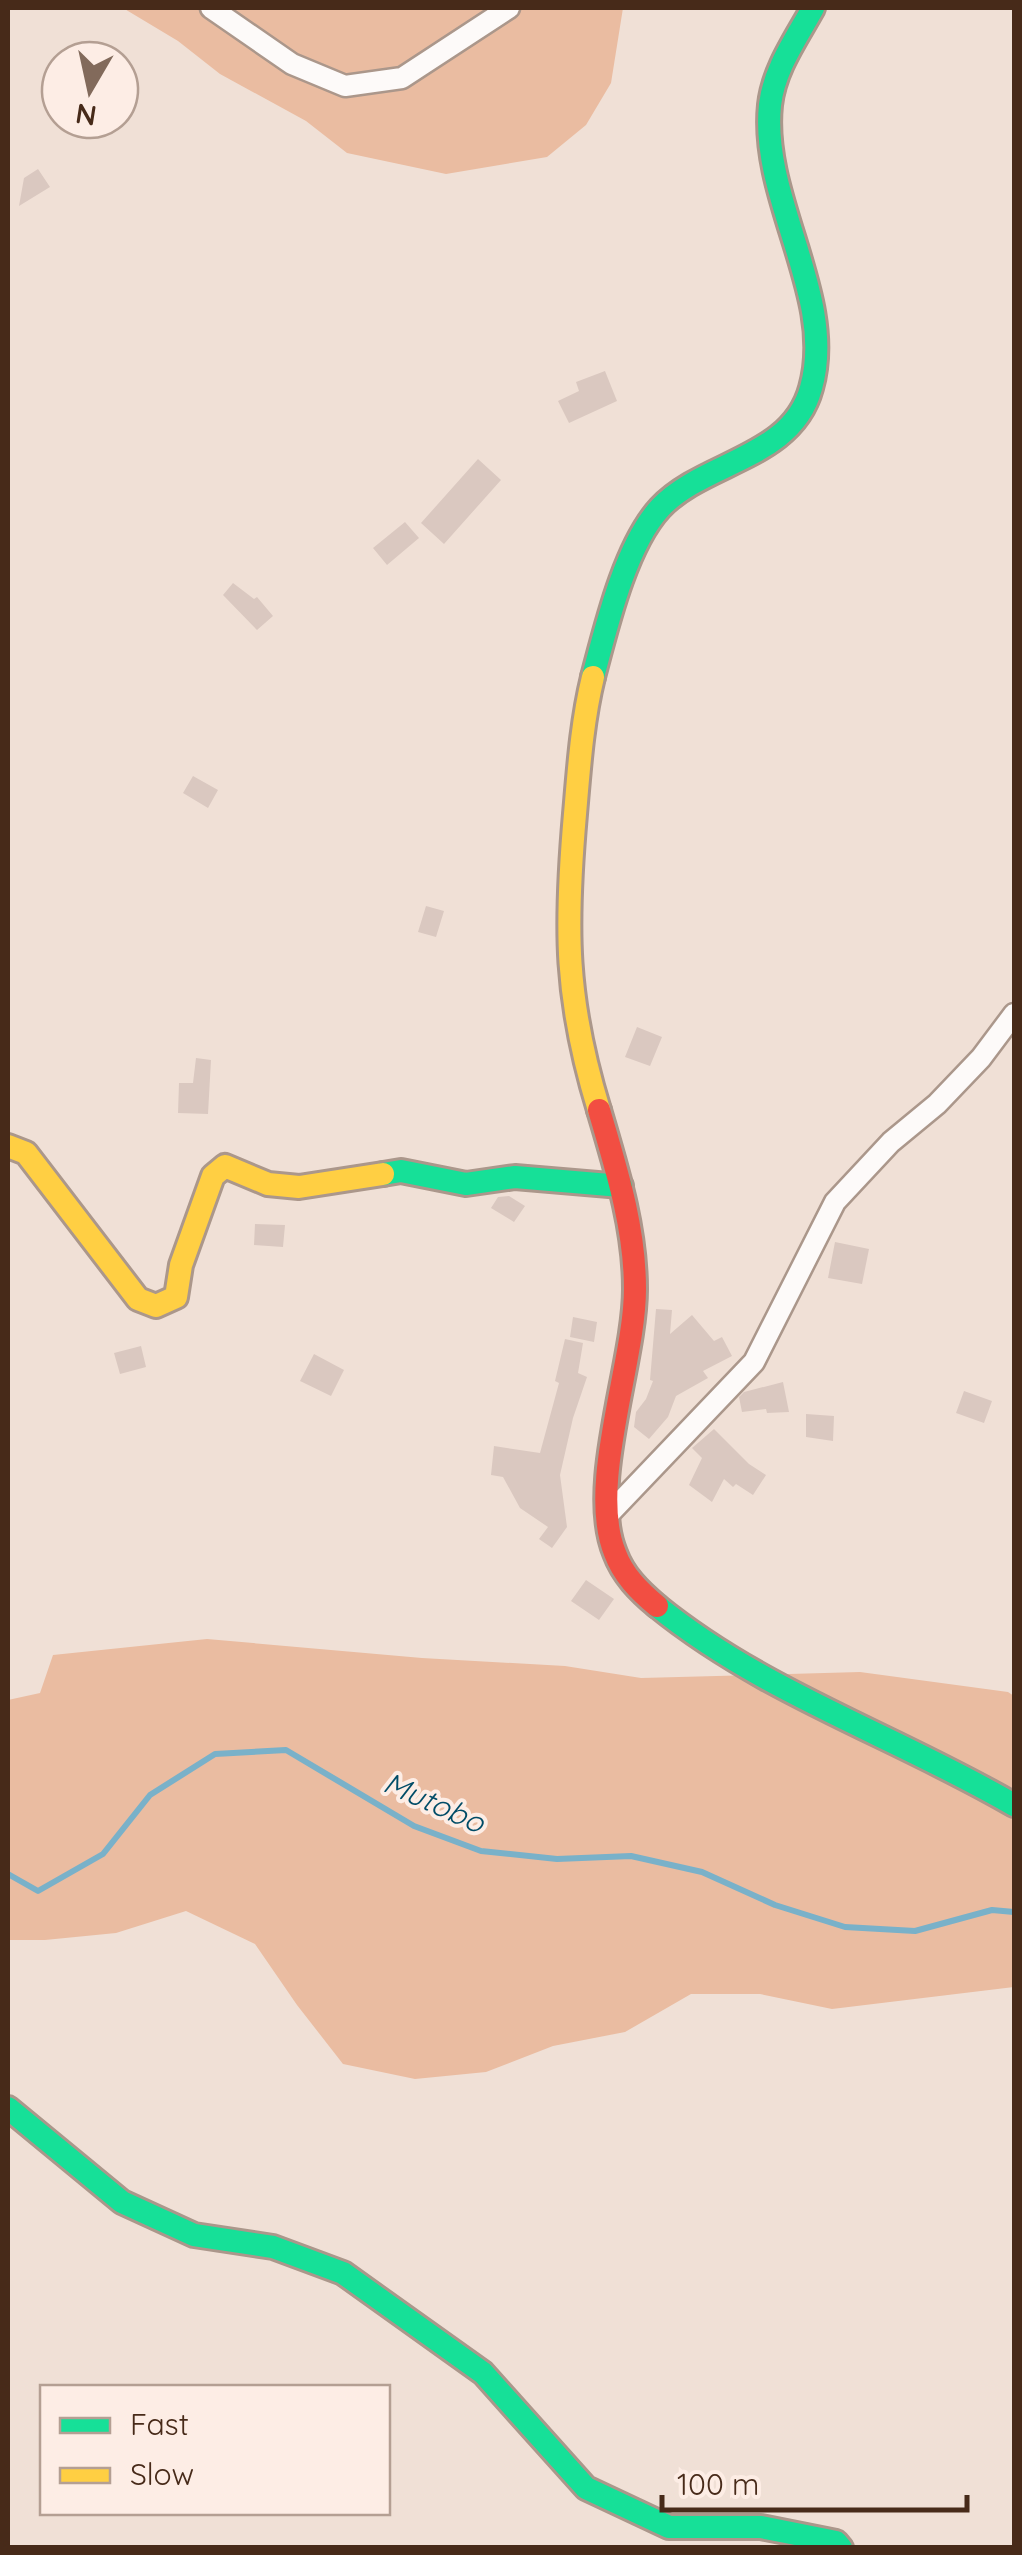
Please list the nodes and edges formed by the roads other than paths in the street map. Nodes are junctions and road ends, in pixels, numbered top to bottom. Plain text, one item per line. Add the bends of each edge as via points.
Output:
1 (211, 8) edge
2 (509, 8) edge
3 (813, 8) edge
4 (1014, 1014) edge
5 (8, 1146) edge
6 (621, 1186) junction
7 (607, 1516) junction
8 (1014, 1805) edge
9 (8, 2108) edge
10 (841, 2548) edge

1 - 2 street via 292,64 345,86 402,78
3 - 6 main road via 780,61 769,110 774,170 817,342 810,392 798,417 774,440 662,506 637,543 584,727 566,964 578,1036
4 - 7 street via 970,1070 835,1202 754,1362
5 - 6 main road via 26,1153 138,1300 156,1306 176,1296 213,1176 225,1166 299,1188 400,1171 466,1184 515,1177
6 - 7 main road via 635,1288
7 - 8 main road via 611,1552 669,1618 783,1689
9 - 10 main road via 122,2202 194,2235 274,2248 344,2273 482,2372 586,2488 669,2526 761,2526

